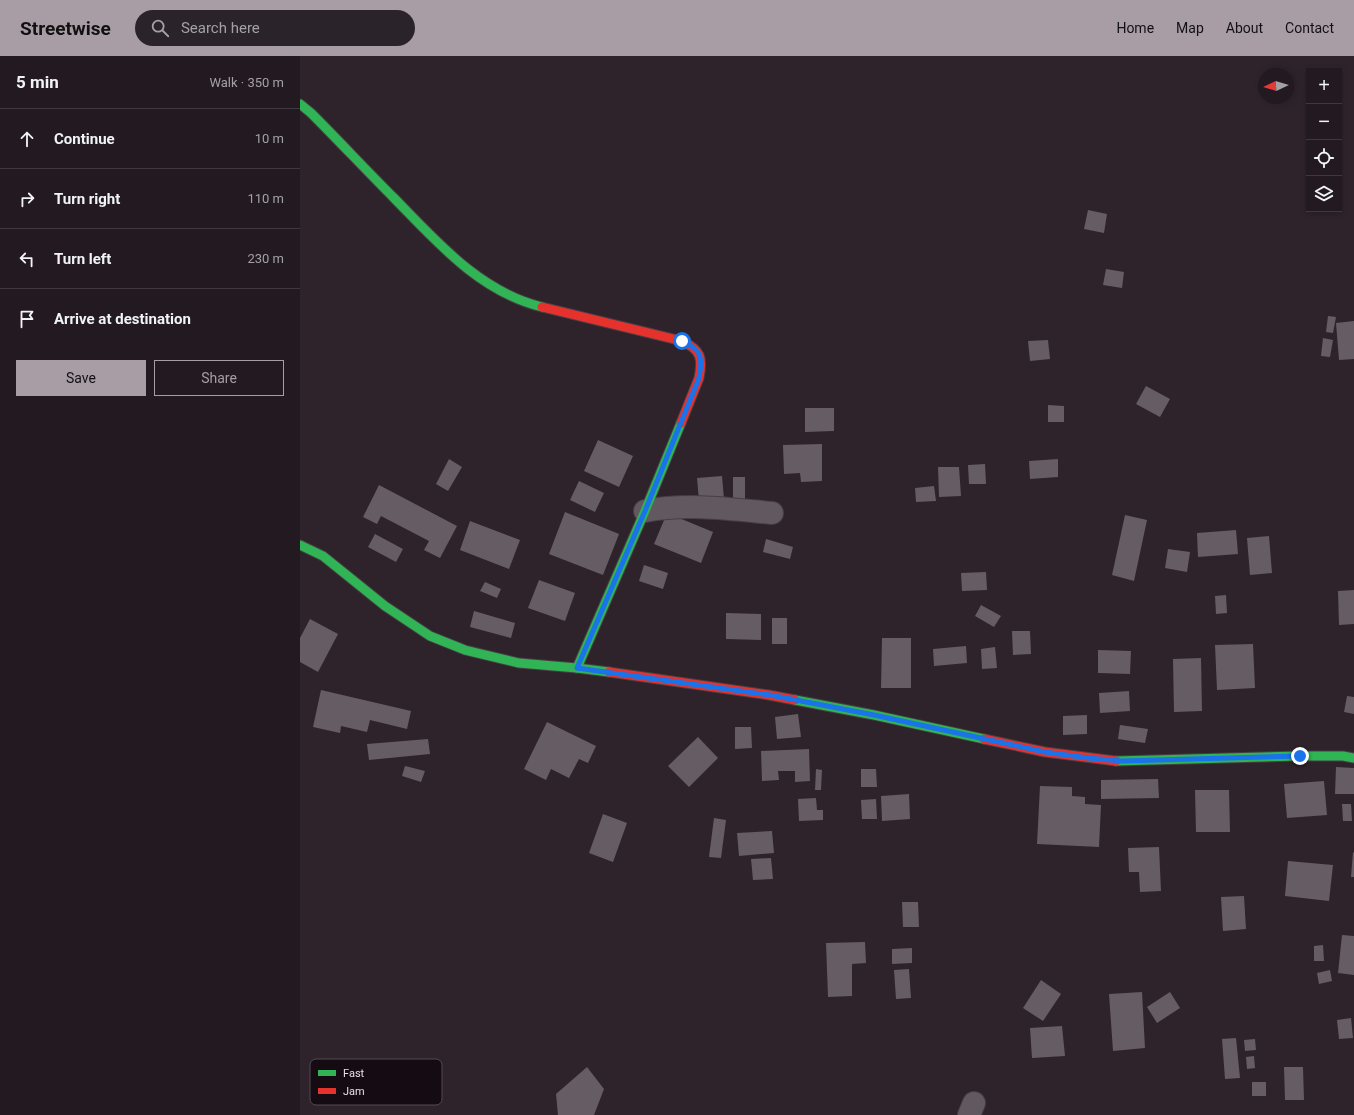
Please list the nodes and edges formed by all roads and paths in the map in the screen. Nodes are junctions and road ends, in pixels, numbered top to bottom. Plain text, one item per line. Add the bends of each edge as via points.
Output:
1 (300, 104) edge
2 (645, 511) junction
3 (772, 513) dead end
4 (300, 545) edge
5 (577, 668) junction
6 (1354, 758) edge

1 - 2 street via 444,250 472,273 506,294 538,306 682,341 693,346 701,356 699,378
2 - 3 street via 694,507
2 - 5 street
4 - 5 street via 322,556 385,606 430,636 465,650 519,663
5 - 6 street via 770,695 1045,752 1088,758 1122,761 1300,756

